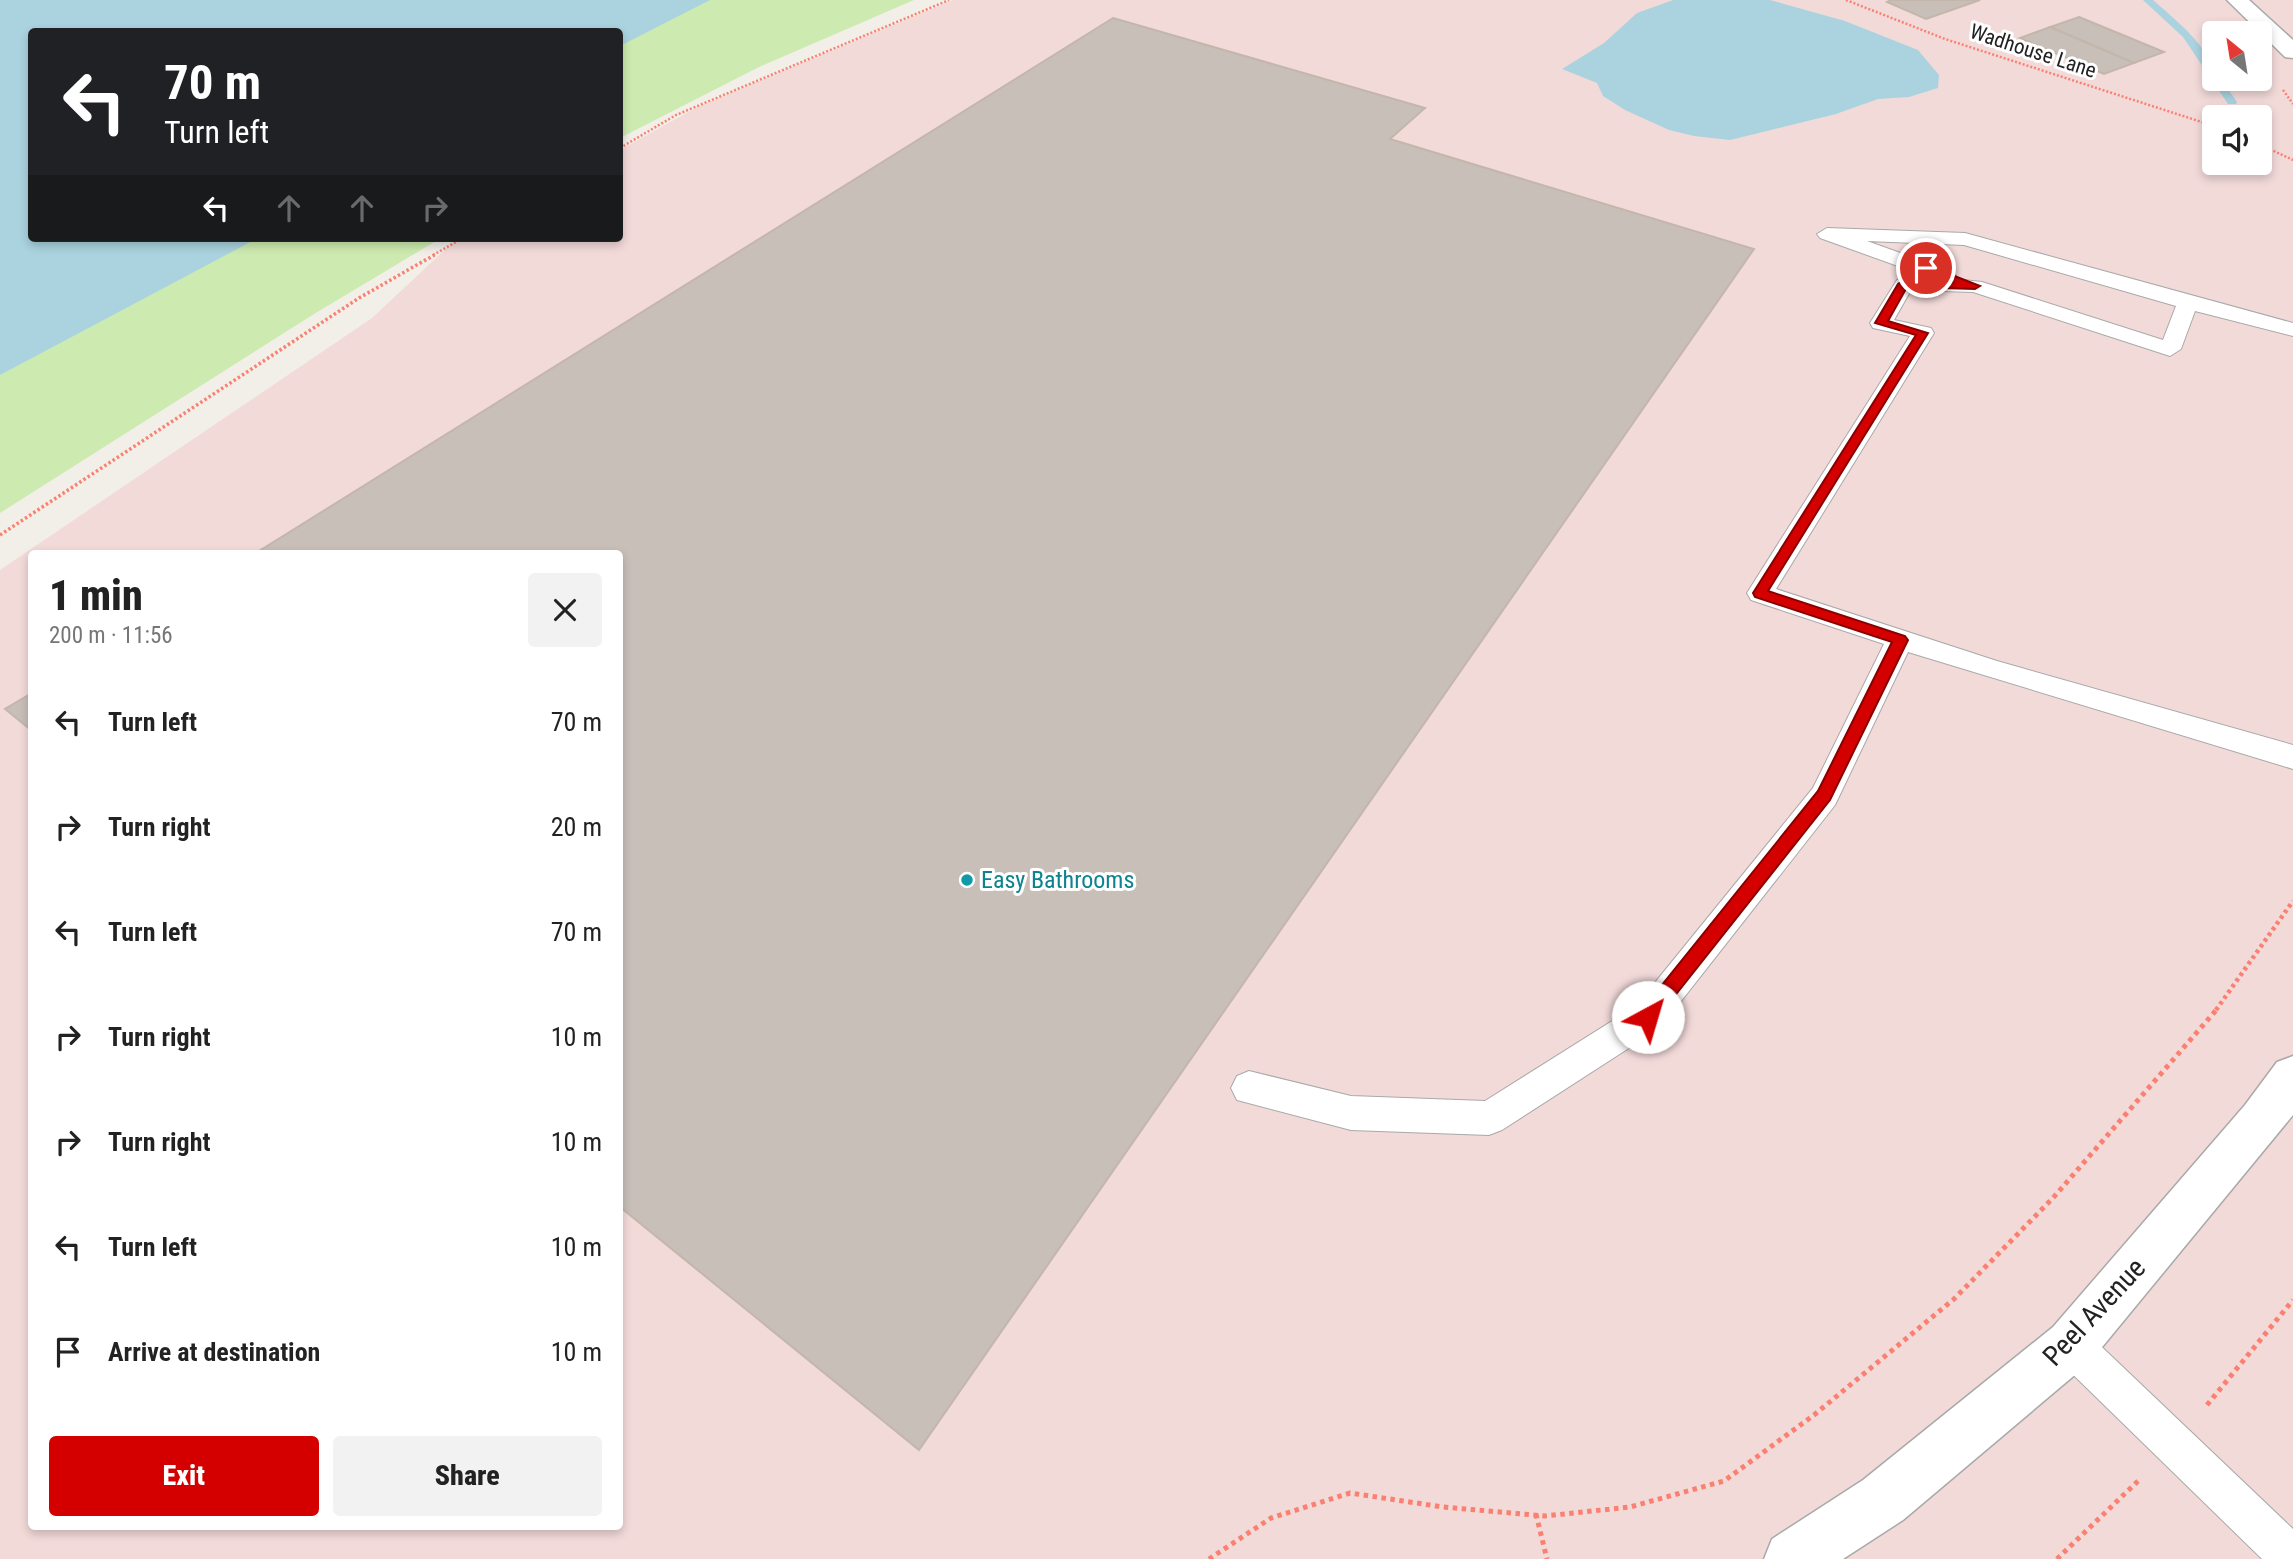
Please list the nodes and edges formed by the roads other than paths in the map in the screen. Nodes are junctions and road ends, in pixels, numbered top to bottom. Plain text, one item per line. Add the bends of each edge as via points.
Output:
1 (2237, 0) edge
2 (2293, 52) edge
3 (1975, 286) junction
4 (2188, 303) junction
5 (2293, 330) edge
6 (1900, 640) junction
7 (2293, 757) edge
8 (2293, 1077) edge
9 (1249, 1088) dead end
10 (2071, 1345) junction
11 (1792, 1559) edge
12 (2293, 1559) edge

1 - 2 street
3 - 4 lane via 2170,349
3 - 4 lane via 1827,234 1965,239
3 - 6 lane via 1904,284 1881,323 1923,333 1760,593
4 - 5 lane
6 - 7 lane
6 - 9 lane via 1824,796 1648,1017 1489,1118 1350,1113
8 - 10 street, Peel Avenue
10 - 11 street, Peel Avenue via 1883,1500
10 - 12 lane

